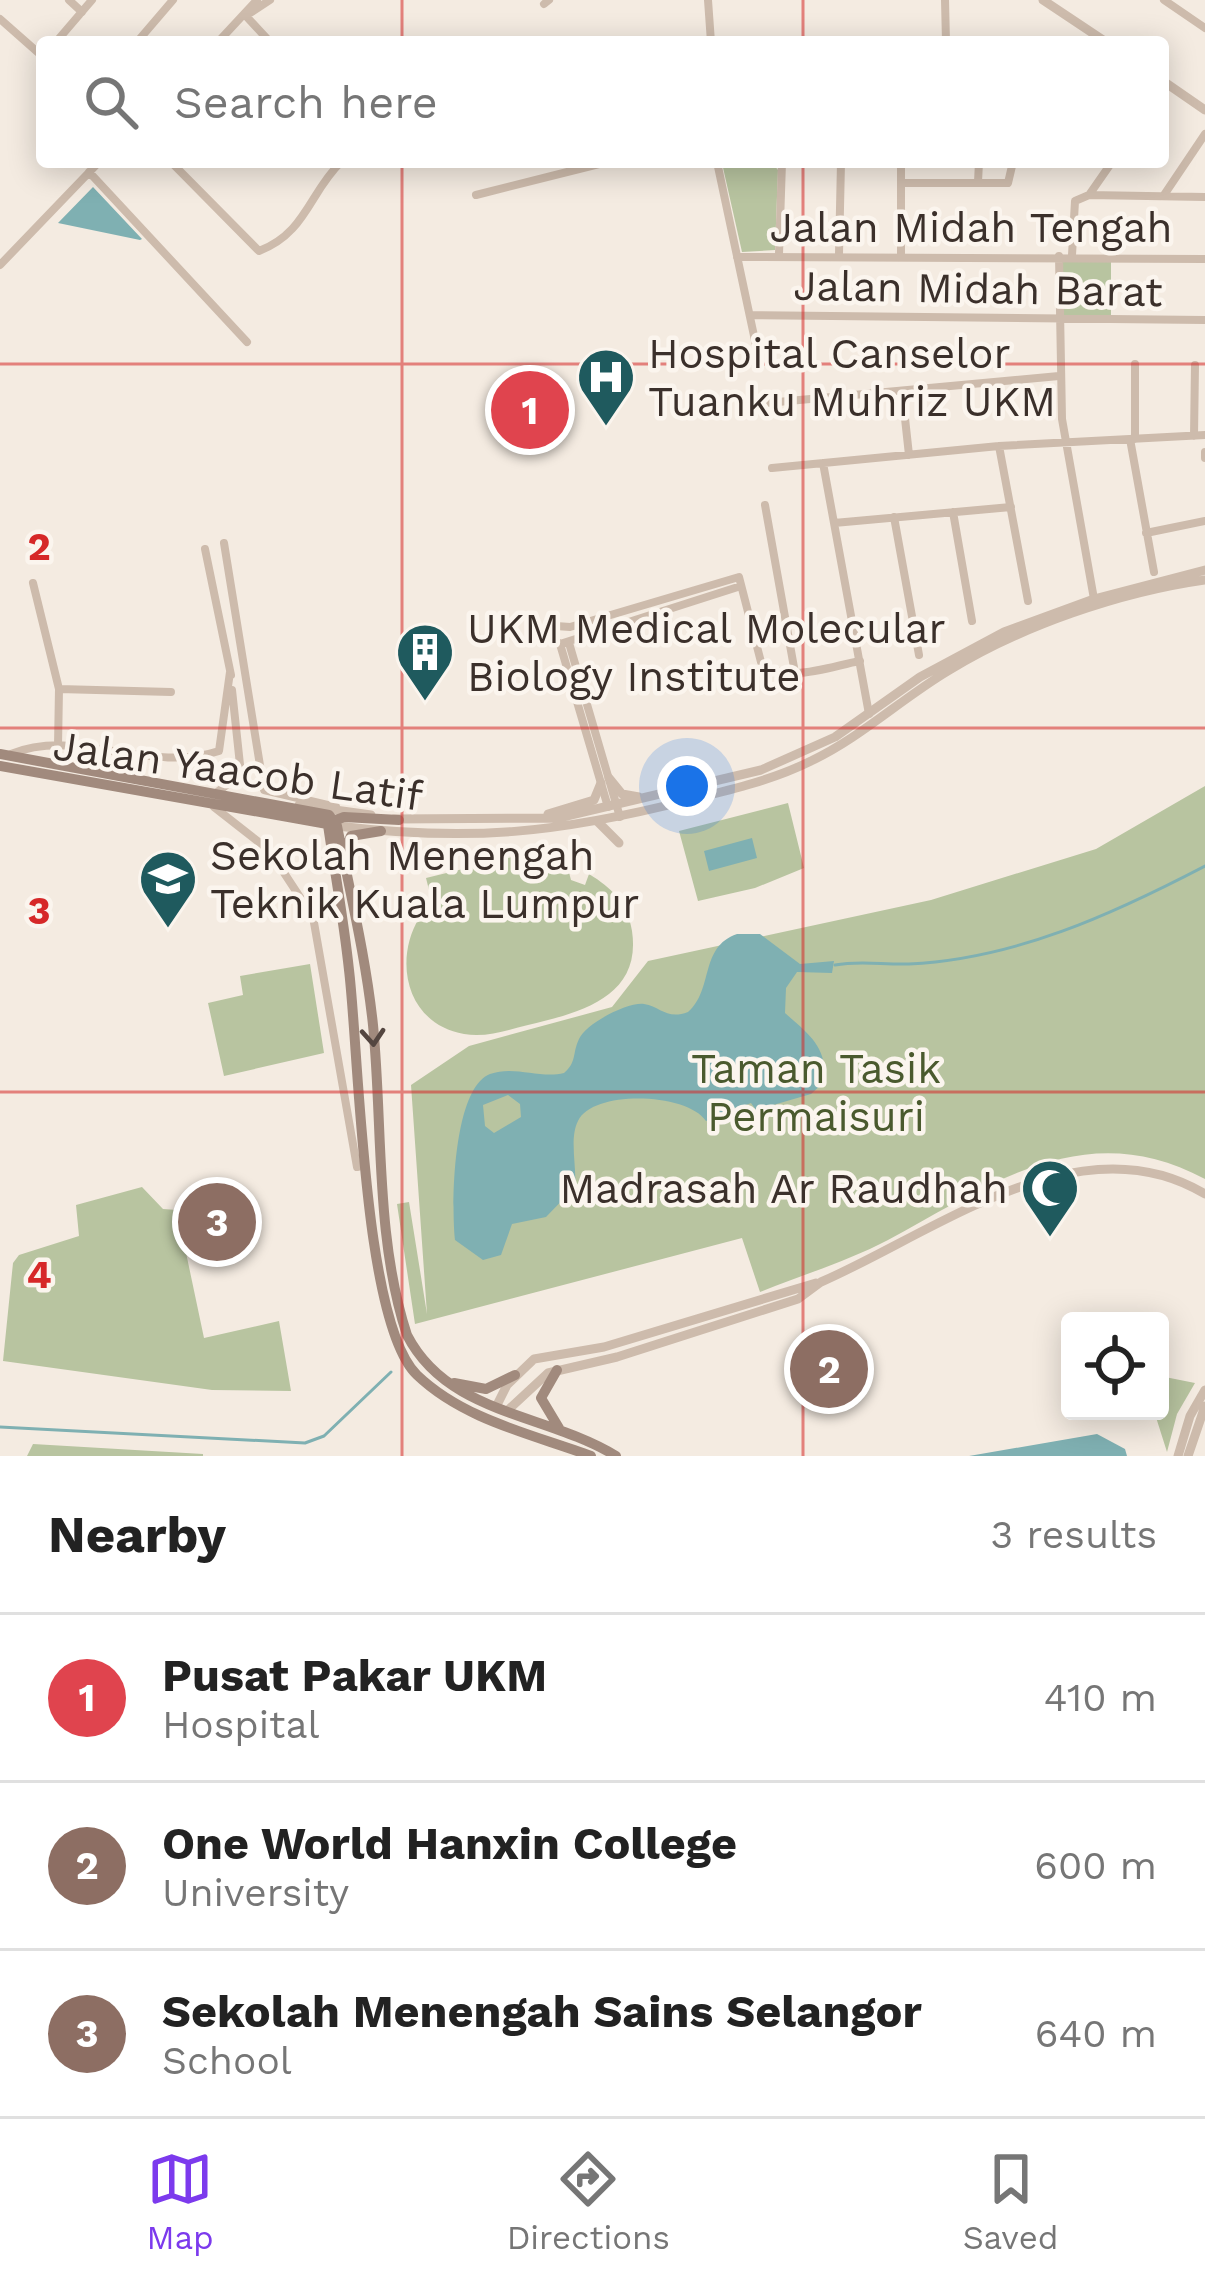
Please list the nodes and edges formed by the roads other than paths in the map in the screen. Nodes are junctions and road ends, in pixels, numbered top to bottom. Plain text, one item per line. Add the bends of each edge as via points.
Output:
1 (69, 0) edge
2 (92, 0) edge
3 (173, 0) edge
4 (257, 0) edge
5 (270, 0) edge
6 (708, 0) edge
7 (945, 0) edge
8 (1042, 0) edge
9 (1164, 0) edge
10 (82, 12) junction
11 (246, 16) junction
12 (0, 19) edge
13 (1205, 28) edge
14 (61, 36) edge
15 (141, 36) edge
16 (224, 36) edge
17 (264, 36) edge
18 (711, 36) edge
19 (946, 36) edge
20 (1097, 36) edge
21 (36, 51) edge
22 (1169, 87) edge
23 (1205, 110) edge
24 (1205, 134) edge
25 (93, 168) edge
26 (177, 168) edge
27 (334, 168) edge
28 (584, 168) edge
29 (718, 168) edge
30 (782, 168) edge
31 (841, 168) edge
32 (901, 168) edge
33 (979, 168) edge
34 (1012, 168) edge
35 (1108, 168) edge
36 (89, 172) junction
37 (978, 182) junction
38 (901, 183) junction
39 (1088, 195) junction
40 (476, 196) dead end
41 (1163, 196) junction
42 (1205, 197) edge
43 (778, 254) junction
44 (839, 254) junction
45 (901, 254) junction
46 (1072, 255) junction
47 (1059, 256) junction
48 (737, 257) junction
49 (1205, 259) edge
50 (0, 266) edge
51 (750, 315) junction
52 (1060, 318) junction
53 (1205, 320) edge
54 (247, 342) dead end
55 (760, 364) dead end
56 (1135, 364) dead end
57 (1196, 365) dead end
58 (1059, 376) junction
59 (902, 391) junction
60 (767, 403) dead end
61 (1200, 435) edge
62 (1132, 439) junction
63 (1065, 442) junction
64 (999, 446) junction
65 (909, 454) junction
66 (824, 463) junction
67 (772, 468) dead end
68 (765, 505) dead end
69 (1011, 508) junction
70 (953, 512) junction
71 (894, 517) junction
72 (1205, 521) edge
73 (834, 523) junction
74 (1146, 533) junction
75 (224, 543) dead end
76 (206, 549) dead end
77 (1205, 570) edge
78 (1154, 572) dead end
79 (1205, 580) edge
80 (34, 583) dead end
81 (1094, 599) junction
82 (1028, 601) dead end
83 (972, 621) dead end
84 (919, 656) dead end
85 (860, 661) junction
86 (230, 672) junction
87 (795, 673) junction
88 (59, 689) junction
89 (171, 692) dead end
90 (869, 714) junction
91 (58, 746) junction
92 (2, 758) edge
93 (605, 781) junction
94 (650, 796) junction
95 (214, 800) junction
96 (264, 801) junction
97 (348, 810) junction
98 (614, 812) junction
99 (307, 820) junction
100 (399, 820) junction
101 (514, 821) junction
102 (598, 822) junction
103 (333, 823) junction
104 (381, 831) junction
105 (332, 849) junction
106 (349, 880) junction
107 (364, 966) junction
108 (349, 970) junction
109 (366, 1165) junction
110 (1205, 1194) edge
111 (394, 1263) junction
112 (380, 1265) junction
113 (821, 1282) junction
114 (554, 1354) junction
115 (598, 1361) junction
116 (557, 1370) junction
117 (434, 1375) junction
118 (515, 1375) junction
119 (1205, 1390) edge
120 (452, 1400) junction
121 (1205, 1406) edge
122 (502, 1411) junction
123 (560, 1430) junction
124 (550, 1441) junction
125 (591, 1456) edge
126 (616, 1456) edge
127 (1178, 1456) edge
128 (1188, 1456) edge

1 - 10 street
2 - 10 street
3 - 15 street
4 - 11 street
5 - 11 street
6 - 18 street
7 - 19 street
8 - 20 street
9 - 13 street
10 - 14 street
11 - 16 street
11 - 17 street
12 - 21 street
22 - 23 street
24 - 41 street
25 - 36 street
26 - 27 street via 259,251 310,214
28 - 40 street
29 - 48 street
30 - 43 street
31 - 44 street
32 - 38 street
33 - 37 street
34 - 37 street via 1008,183
35 - 39 street
36 - 50 street
36 - 54 street
37 - 38 street
38 - 45 street
39 - 41 street
39 - 46 street via 1073,208
41 - 42 street
43 - 44 street, Jalan Midah Tengah
43 - 48 street, Jalan Midah Tengah
44 - 45 street, Jalan Midah Tengah
45 - 47 street, Jalan Midah Tengah
46 - 47 street, Jalan Midah Tengah
46 - 49 street, Jalan Midah Tengah
47 - 52 street
48 - 51 street
51 - 52 street, Jalan Midah Barat
51 - 55 street
52 - 53 street, Jalan Midah Barat
52 - 58 street
56 - 62 street
57 - 61 street
58 - 59 street
58 - 63 street
59 - 60 street
59 - 65 street
61 - 62 street
62 - 63 street
62 - 74 street
63 - 64 street
63 - 81 street
64 - 65 street
64 - 69 street
65 - 66 street
66 - 67 street
66 - 73 street
68 - 87 street
69 - 70 street
69 - 82 street
70 - 71 street
70 - 83 street
71 - 73 street
71 - 84 street
72 - 74 street
73 - 85 street
74 - 78 street
75 - 97 street via 264,790
76 - 86 street
77 - 81 street, Jalan Yaacob Latif
79 - 98 street, Jalan Yaacob Latif via 998,645 782,774
80 - 88 street
81 - 90 street, Jalan Yaacob Latif via 965,650
85 - 87 street
85 - 90 street
86 - 91 street via 224,744 202,757
86 - 95 street via 241,774
87 - 93 street via 761,662 740,582 568,638
88 - 89 street
88 - 91 street
90 - 94 street, Jalan Yaacob Latif via 799,757
91 - 92 street
92 - 95 main road, Jalan Yaacob Latif
93 - 94 street via 628,796
93 - 98 street
93 - 101 street via 586,804
94 - 98 street, Jalan Yaacob Latif
95 - 96 main road, Jalan Yaacob Latif
95 - 99 main road, Jalan Yaacob Latif
95 - 109 street via 269,850 313,917 356,1167
96 - 97 street, Jalan Yaacob Latif
96 - 103 main road
97 - 100 street, Jalan Yaacob Latif
98 - 101 street, Jalan Yaacob Latif
98 - 102 street, Jalan Yaacob Latif
98 - 102 street via 619,843
99 - 103 main road, Jalan Yaacob Latif
99 - 105 main road
100 - 101 street, Jalan Yaacob Latif
100 - 103 main road
102 - 104 street, Jalan Yaacob Latif via 523,834
103 - 104 street, Jalan Yaacob Latif
103 - 105 main road
103 - 106 main road
104 - 106 main road via 348,838
105 - 108 main road
106 - 107 main road
107 - 108 main road
107 -> 111 main road
108 - 109 main road
109 - 112 main road
110 - 113 street via 1139,1172 1061,1175 990,1199
111 - 112 main road
111 - 117 main road via 407,1335
112 - 120 main road via 399,1348 415,1373
113 - 114 street via 604,1347
113 - 115 street via 777,1307
114 - 115 street via 538,1367
114 - 118 street
115 - 116 street
116 - 122 street
116 - 123 main road via 541,1398
117 - 118 main road via 476,1390
117 - 122 main road
118 - 122 street
119 - 127 street
120 - 122 main road
120 - 124 main road
121 - 128 street
122 - 123 main road
122 - 124 main road
123 - 126 main road
124 - 125 main road

